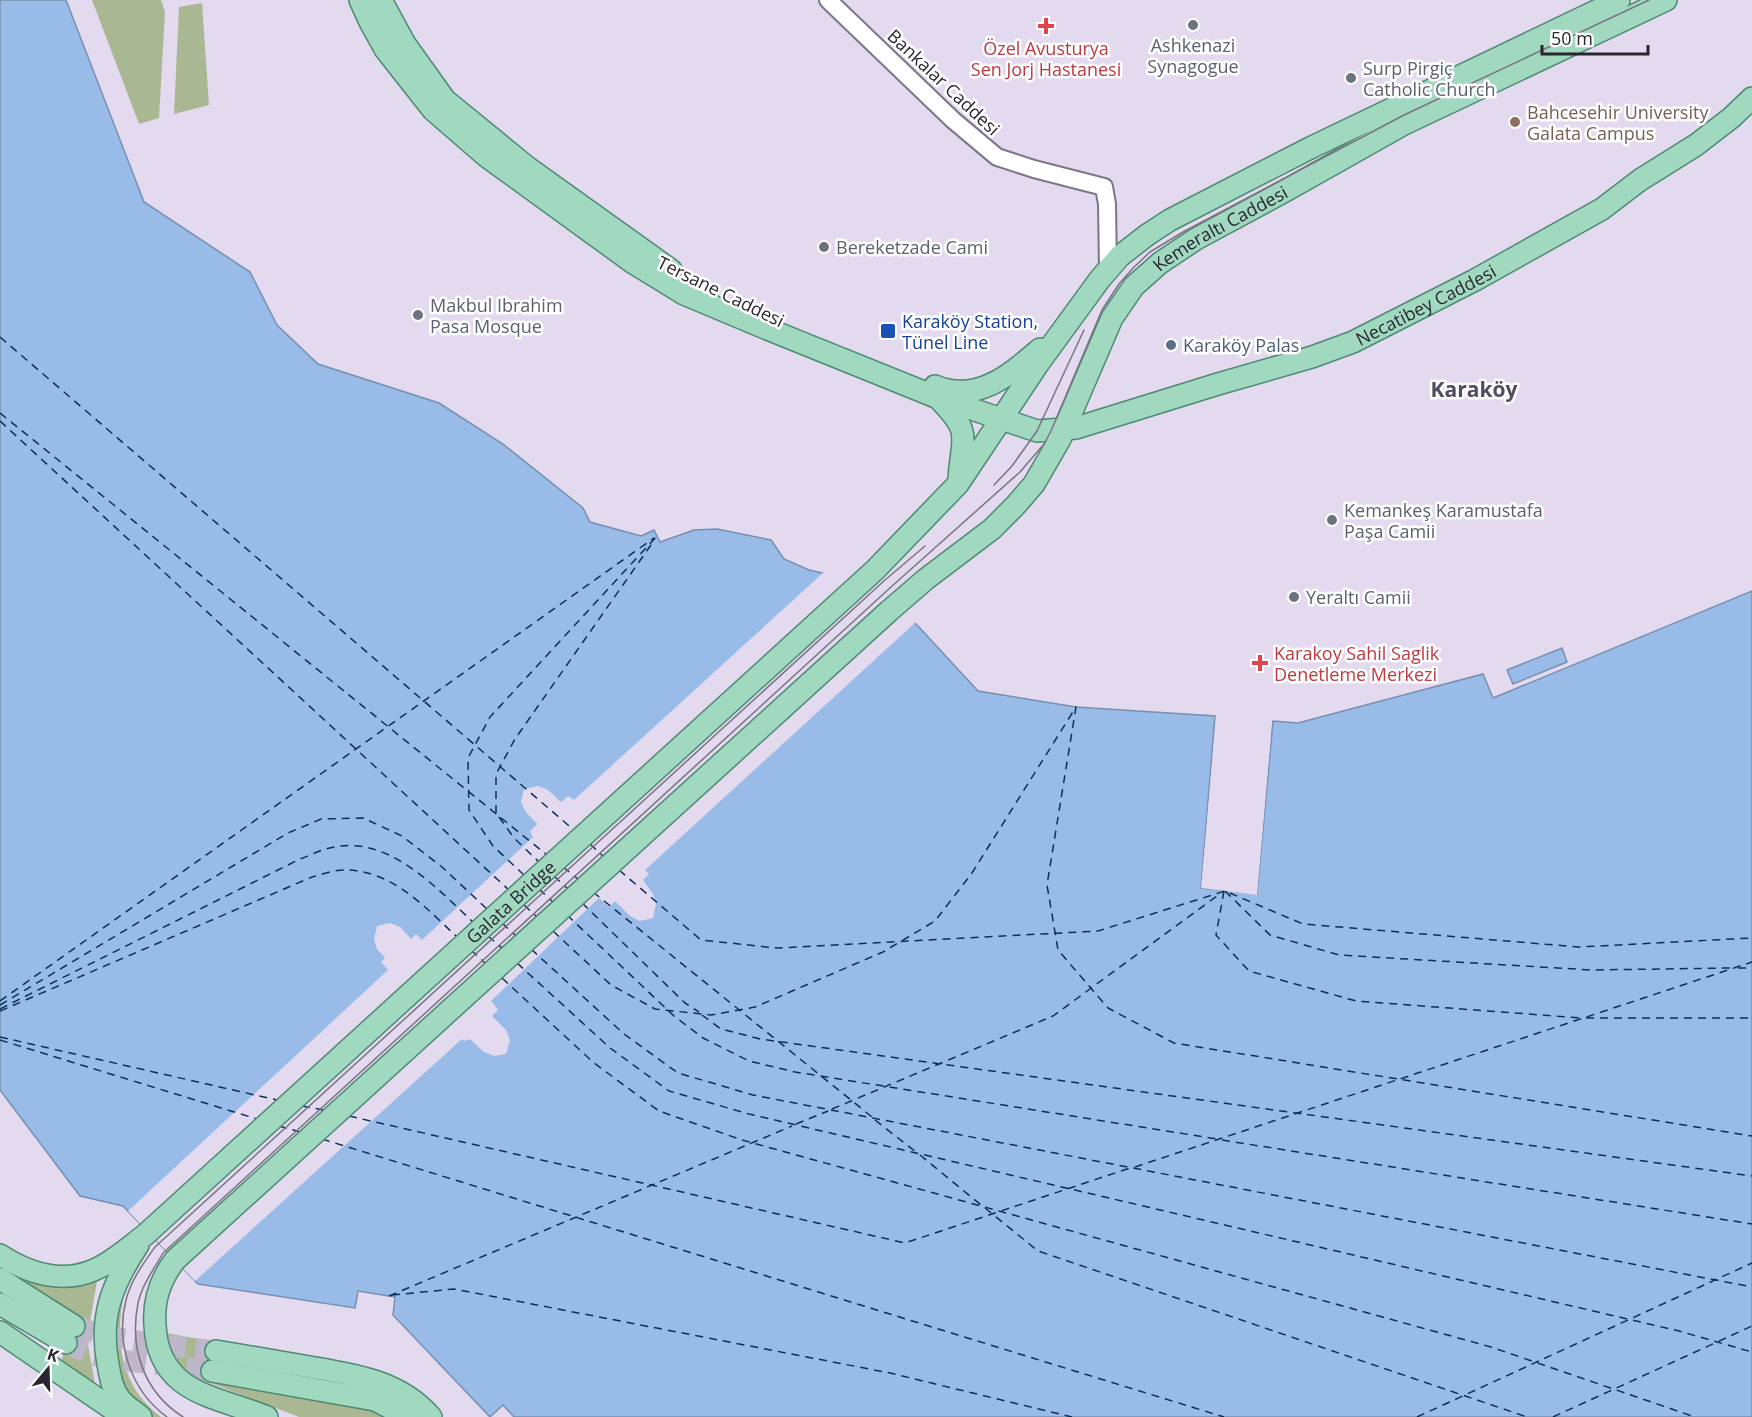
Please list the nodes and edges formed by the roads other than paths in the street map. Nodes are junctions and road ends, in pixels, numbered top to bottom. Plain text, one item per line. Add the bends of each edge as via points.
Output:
1 (360, 0) edge
2 (381, 0) edge
3 (828, 0) edge
4 (1619, 0) edge
5 (1666, 0) edge
6 (405, 44) junction
7 (396, 63) junction
8 (1752, 98) edge
9 (1108, 269) junction
10 (1063, 328) junction
11 (936, 397) junction
12 (1002, 421) junction
13 (1063, 431) junction
14 (958, 484) junction
15 (875, 570) joint
16 (145, 1235) junction
17 (0, 1255) edge
18 (0, 1279) edge
19 (0, 1304) edge
20 (0, 1332) edge
21 (235, 1411) edge
22 (124, 1417) edge
23 (141, 1417) edge
24 (267, 1417) edge
25 (406, 1417) edge
26 (431, 1417) edge

1 - 7 main road, Tersane Caddesi
2 - 6 main road, Tersane Caddesi
3 - 9 street, Bankalar Caddesi via 997,157 1104,187
4 - 9 main road, Kemeraltı Caddesi via 1312,147 1170,220
5 - 13 main road, Kemeraltı Caddesi via 1401,125 1196,238 1160,262 1134,286 1112,318
6 - 7 main road
6 - 10 main road, Tersane Caddesi via 445,100 527,167 664,266 802,330 940,389 966,391 1009,376
7 - 11 main road, Tersane Caddesi via 433,110 486,156 632,262 684,294
8 - 13 main road, Necatibey Caddesi via 1696,144 1602,209 1353,342
9 - 10 main road, Kemeraltı Caddesi
10 - 12 main road, Kemeraltı Caddesi
11 - 12 main road, Tersane Caddesi
11 - 14 main road via 962,428
12 - 13 main road, Necatibey Caddesi via 1037,431
12 - 14 main road, Kemeraltı Caddesi
13 - 21 main road, Kemeraltı Caddesi via 1034,484 992,529 903,599 175,1260 156,1300 157,1347 176,1379
14 - 15 main road, Kemeraltı Caddesi
15 - 16 main road, Galata Bridge
16 - 17 main road via 84,1274 42,1275
16 - 23 main road via 120,1274 105,1316 111,1382 120,1399
18 - 19 main road via 70,1335
20 - 22 main road
21 - 24 main road
25 - 26 main road via 375,1400 214,1361 354,1374 377,1381 414,1401

